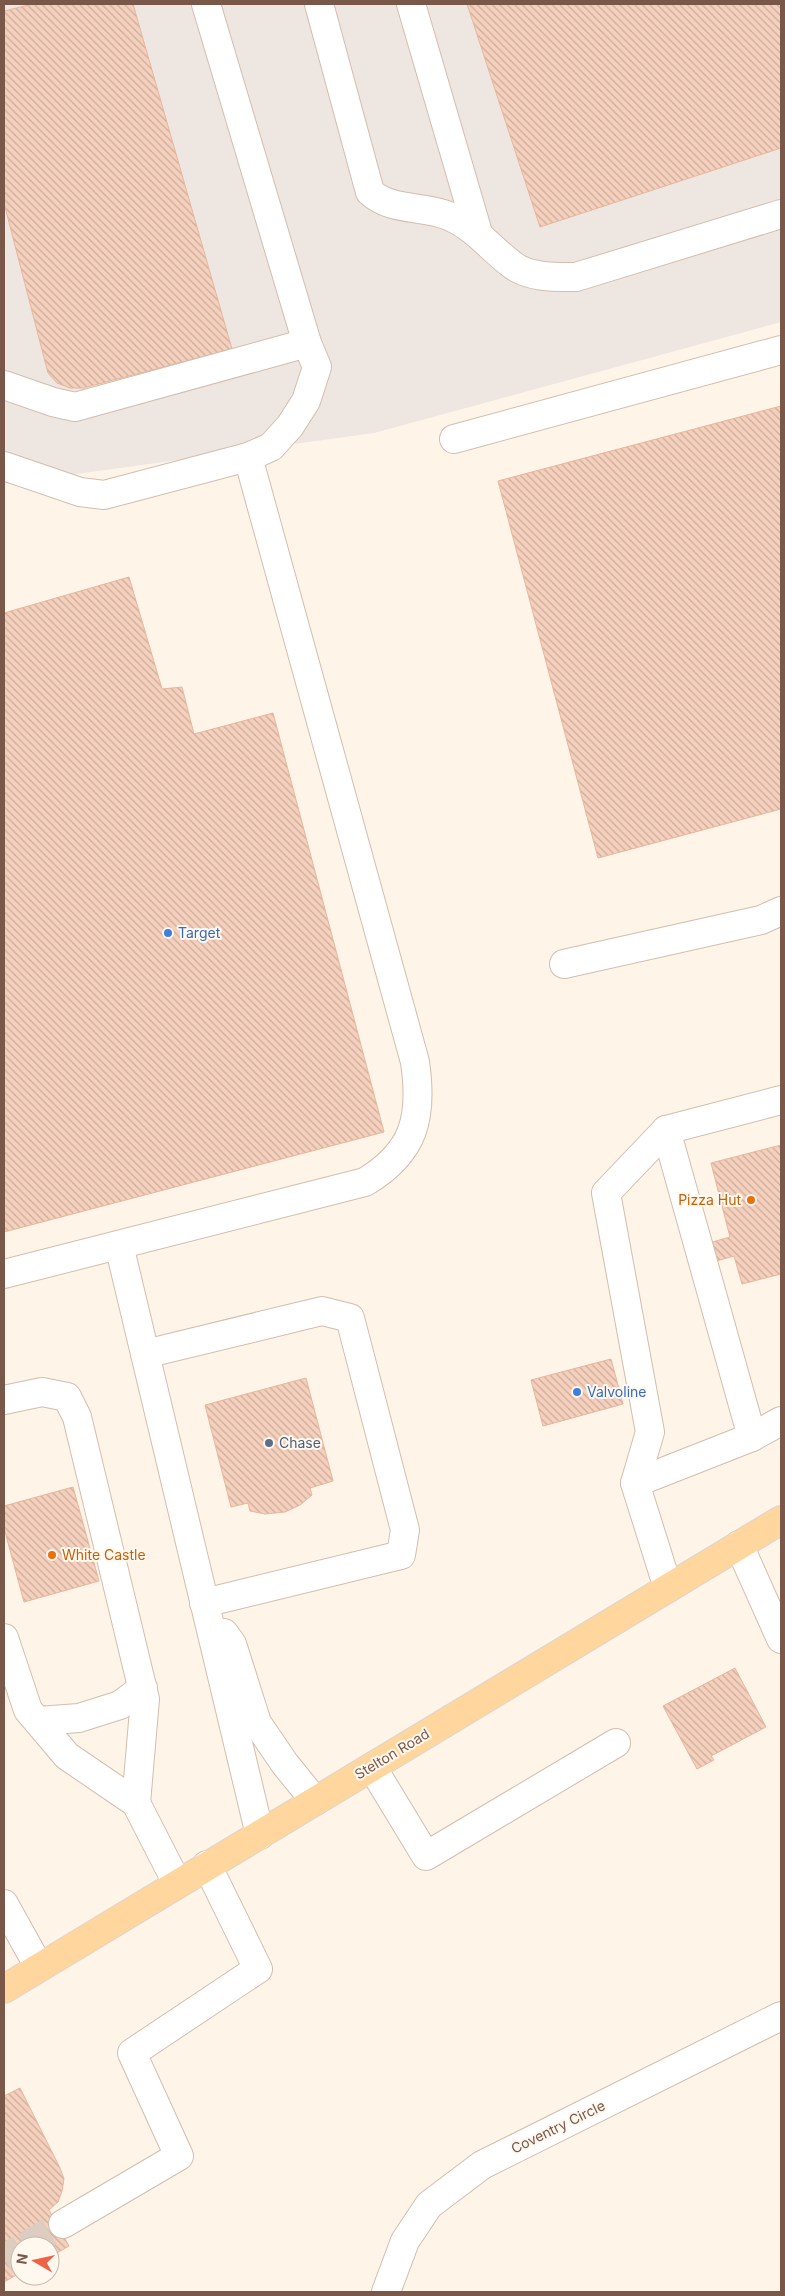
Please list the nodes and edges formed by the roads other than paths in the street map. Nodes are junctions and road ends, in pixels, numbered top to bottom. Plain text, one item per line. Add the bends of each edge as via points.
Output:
1 (206, 4) edge
2 (318, 4) edge
3 (411, 4) edge
4 (781, 214) edge
5 (478, 233) junction
6 (307, 343) junction
7 (781, 350) edge
8 (4, 385) edge
9 (454, 439) dead end
10 (248, 457) junction
11 (4, 466) edge
12 (781, 911) edge
13 (564, 964) dead end
14 (781, 1100) edge
15 (666, 1130) junction
16 (119, 1245) junction
17 (4, 1274) edge
18 (145, 1354) junction
19 (4, 1400) edge
20 (781, 1421) edge
21 (752, 1437) junction
22 (635, 1483) junction
23 (781, 1520) edge
24 (739, 1545) junction
25 (668, 1588) junction
26 (204, 1603) junction
27 (4, 1638) edge
28 (781, 1638) edge
29 (142, 1688) junction
30 (38, 1721) junction
31 (616, 1743) dead end
32 (372, 1767) junction
33 (315, 1801) junction
34 (136, 1803) junction
35 (260, 1835) junction
36 (207, 1865) junction
37 (177, 1883) junction
38 (4, 1904) edge
39 (39, 1967) junction
40 (4, 1988) edge
41 (781, 2016) edge
42 (63, 2224) tunnel mouth
43 (386, 2292) edge

1 - 6 street
2 - 5 street via 370,192 378,200 391,205 449,216
3 - 5 street
4 - 5 street via 576,277 544,277 511,265
6 - 8 street via 75,407
6 - 10 street via 317,366 306,401 271,447
7 - 9 street
10 - 11 street via 104,495 80,492
10 - 16 street via 416,1062 420,1092 416,1120 403,1150 385,1170 365,1182
12 - 13 street via 761,920
14 - 15 street
15 - 21 street
15 - 22 street via 606,1193 650,1432
16 - 17 street
16 - 18 street
18 - 26 street
18 - 26 street via 322,1311 350,1318 405,1530 401,1555
19 - 29 street via 42,1392 67,1397 78,1417
20 - 21 street
21 - 22 street
22 - 25 street
23 - 24 main road, Stelton Road
24 - 25 main road, Stelton Road
24 - 28 street
25 - 32 main road, Stelton Road
26 - 33 street via 232,1644 257,1723
26 - 35 street
27 - 30 street via 28,1710
29 - 30 street via 120,1705 79,1718
29 - 34 street via 145,1699
30 - 34 street via 67,1756
31 - 32 street via 426,1856
32 - 33 main road, Stelton Road
33 - 35 main road, Stelton Road
34 - 37 street
35 - 36 main road, Stelton Road
36 - 37 main road, Stelton Road
36 - 42 street via 258,1969 132,2053 179,2156
37 - 39 main road, Stelton Road
38 - 39 street
39 - 40 main road, Stelton Road
41 - 43 street, Coventry Circle via 482,2164 429,2205 405,2241

